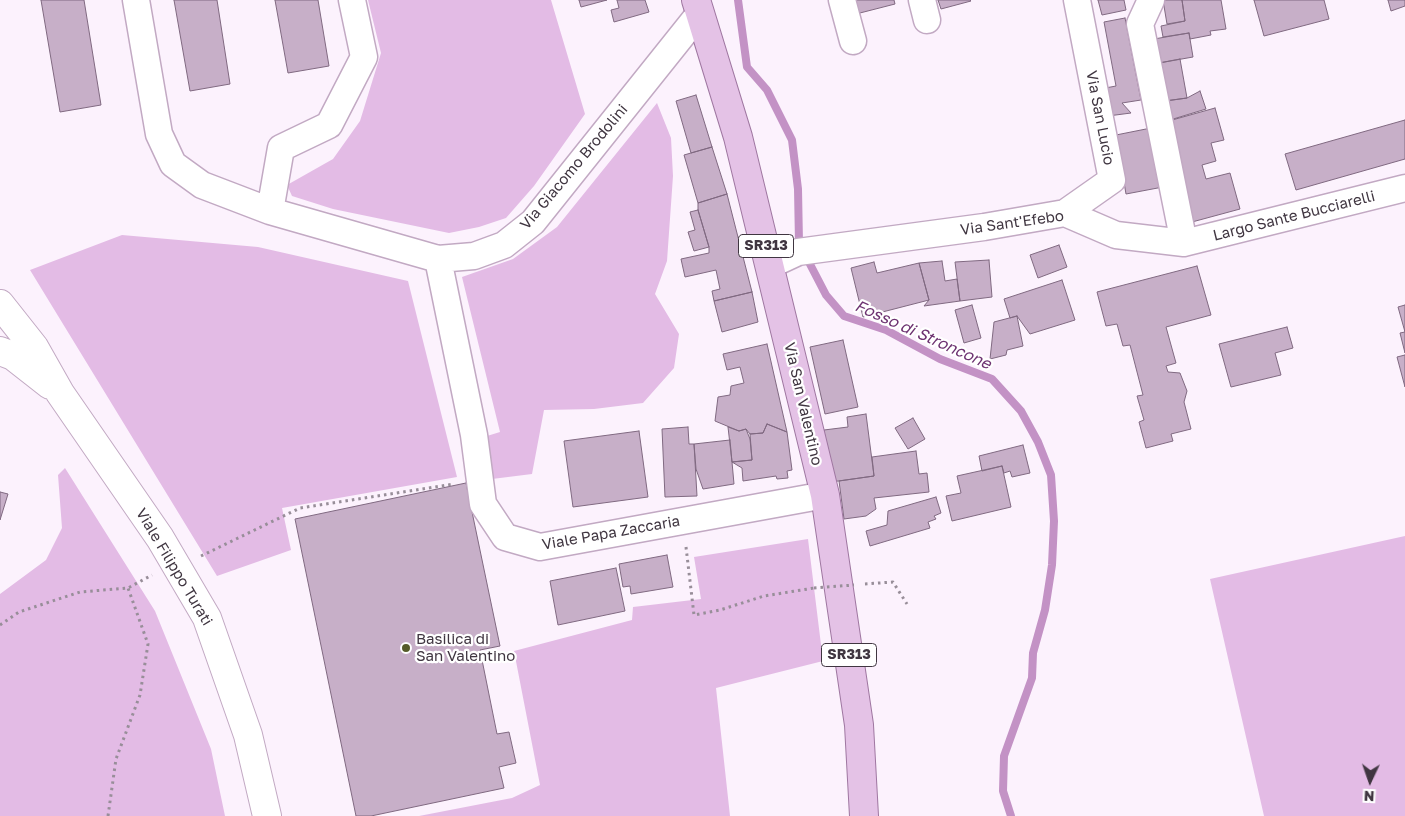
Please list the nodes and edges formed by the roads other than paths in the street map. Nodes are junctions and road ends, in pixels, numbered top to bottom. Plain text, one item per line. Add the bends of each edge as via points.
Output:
1 (136, 0) edge
2 (352, 0) edge
3 (842, 0) edge
4 (1077, 0) edge
5 (1151, 0) edge
6 (698, 6) edge
7 (853, 41) dead end
8 (1405, 188) edge
9 (270, 212) junction
10 (1065, 213) junction
11 (1184, 243) junction
12 (438, 259) junction
13 (770, 265) junction
14 (0, 304) edge
15 (0, 351) edge
16 (60, 393) junction
17 (826, 495) junction
18 (267, 816) edge
19 (864, 816) edge

1 - 9 street, Via Giacomo Brodolini via 159,134 174,164 202,185
2 - 9 street via 364,57 328,125 281,148
3 - 7 street
4 - 10 street, Via San Lucio via 1112,180
5 - 11 street via 1140,24
6 - 12 street, Via Giacomo Brodolini via 533,222 504,245 474,256
6 - 13 main road, Via San Valentino / SR313 via 738,137
8 - 11 street, Largo Sante Bucciarelli
9 - 12 street, Via Giacomo Brodolini
10 - 11 street, Via Sant'Efebo via 1116,236
10 - 13 street, Via Sant'Efebo via 798,252
12 - 17 street, Viale Papa Zaccaria via 474,435 483,504 505,537 540,547
13 - 17 main road, Via San Valentino / SR313
14 - 16 street, Viale Filippo Turati via 34,348
15 - 16 street, Viale Filippo Turati via 13,356
16 - 18 street, Viale Filippo Turati via 160,538 207,618 248,735
17 - 19 main road, Via San Valentino / SR313 via 859,726

